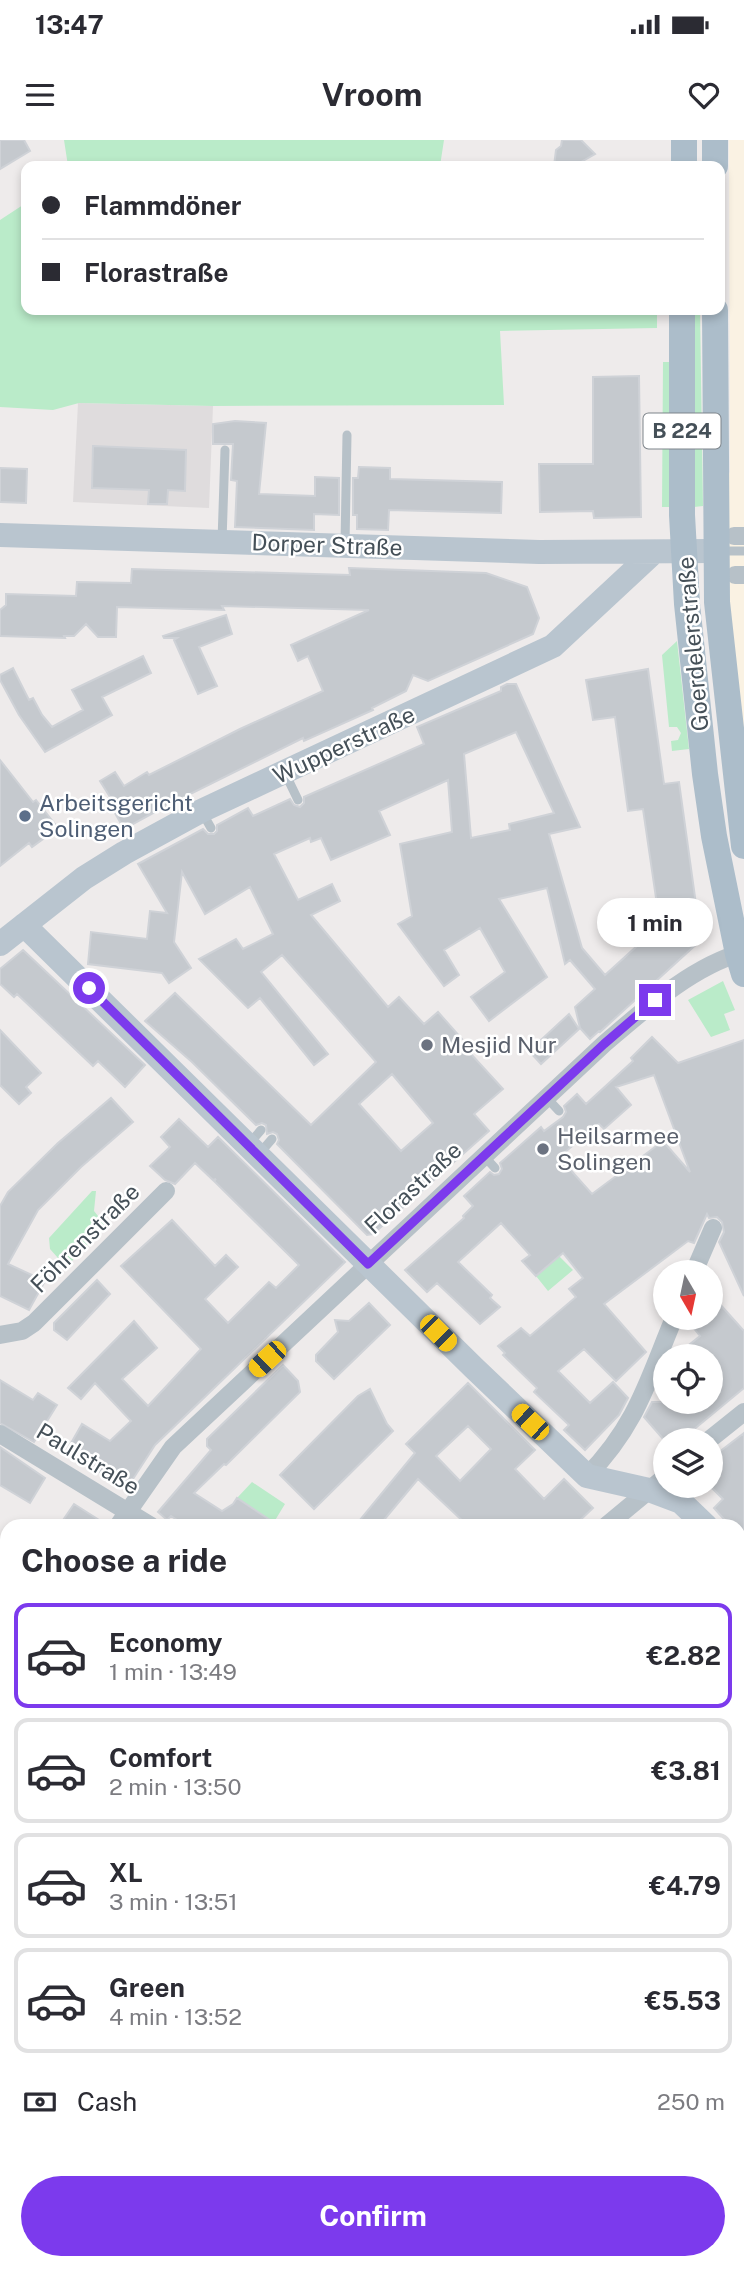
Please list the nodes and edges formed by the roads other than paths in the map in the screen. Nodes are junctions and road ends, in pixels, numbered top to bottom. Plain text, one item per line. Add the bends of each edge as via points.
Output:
1 (684, 140) edge
2 (715, 140) edge
3 (684, 161) edge
4 (715, 161) edge
5 (682, 315) edge
6 (715, 315) edge
7 (347, 435) dead end
8 (225, 450) dead end
9 (0, 535) edge
10 (222, 542) junction
11 (734, 543) edge
12 (345, 546) junction
13 (654, 552) junction
14 (684, 552) junction
15 (285, 771) junction
16 (298, 800) dead end
17 (743, 836) edge
18 (24, 925) junction
19 (0, 944) edge
20 (742, 960) edge
21 (166, 1191) dead end
22 (713, 1228) dead end
23 (699, 1260) edge
24 (368, 1264) junction
25 (669, 1330) edge
26 (0, 1335) edge
27 (744, 1412) edge
28 (723, 1429) edge
29 (0, 1434) edge
30 (587, 1476) junction
31 (653, 1483) edge
32 (653, 1486) edge
33 (676, 1498) edge
34 (123, 1519) edge
35 (614, 1519) edge
36 (699, 1519) edge

1 - 3 main road
2 - 4 main road
5 - 14 main road, Goerdelerstraße / B 224
6 - 11 main road, Goerdelerstraße / B 224
7 - 12 lane
8 - 10 lane
9 - 10 street, Dorper Straße
10 - 12 street, Dorper Straße
11 - 14 street
11 - 17 main road, Goerdelerstraße / B 224 via 718,618
12 - 13 street, Dorper Straße
13 - 14 street
13 - 15 street, Wupperstraße via 553,646
14 - 20 main road, Goerdelerstraße / B 224 via 705,774
15 - 16 lane
15 - 18 street, Wupperstraße via 206,819 114,859
18 - 19 street, Wupperstraße
18 - 24 street via 260,1142
20 - 24 street, Florastraße via 719,960 601,1041 553,1104
21 - 26 street, Föhrenstraße via 34,1323 22,1331
22 - 23 street
24 - 30 street via 469,1372
24 - 34 street, Florastraße via 173,1447
25 - 30 street via 634,1416
27 - 28 street
29 - 34 street, Paulstraße
30 - 31 street
32 - 35 street
33 - 36 street

